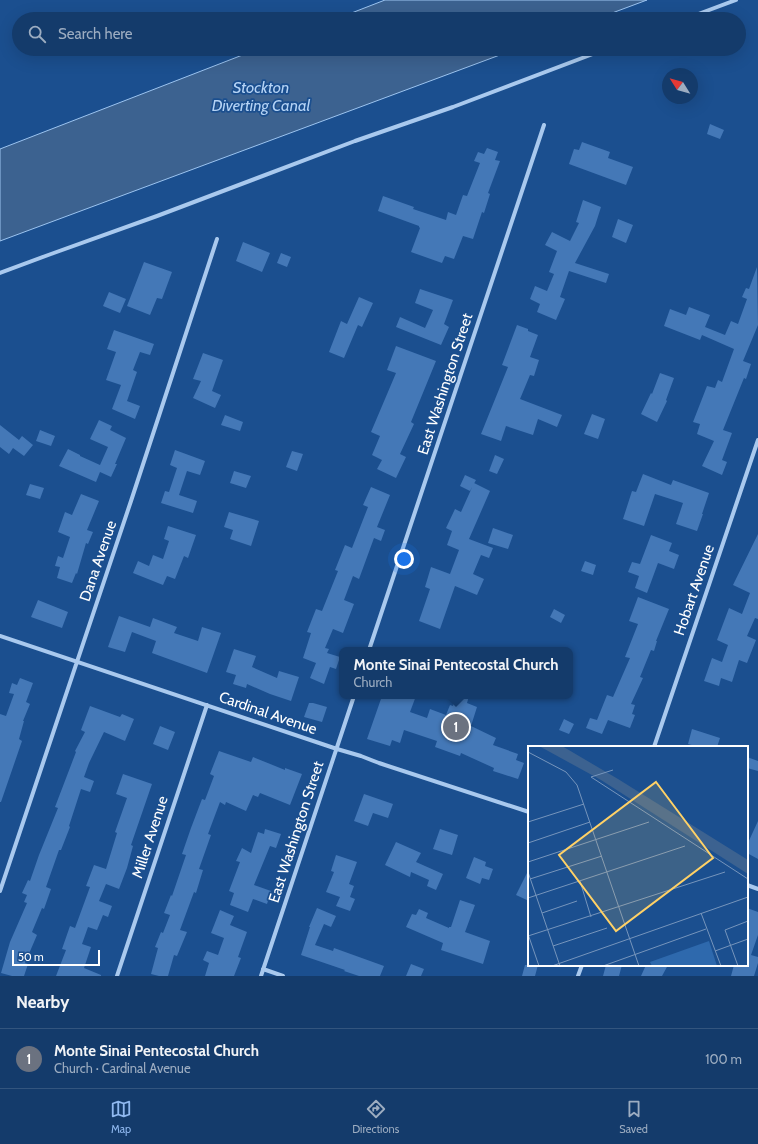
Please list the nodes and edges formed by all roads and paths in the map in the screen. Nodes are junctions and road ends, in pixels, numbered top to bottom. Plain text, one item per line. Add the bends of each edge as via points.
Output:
1 (736, 0) edge
2 (704, 12) edge
3 (588, 56) edge
4 (544, 125) dead end
5 (217, 239) dead end
6 (0, 274) edge
7 (758, 440) edge
8 (0, 636) edge
9 (371, 647) edge
10 (76, 662) junction
11 (353, 699) edge
12 (207, 705) junction
13 (654, 746) edge
14 (336, 749) junction
15 (528, 812) edge
16 (748, 885) edge
17 (758, 889) edge
18 (0, 891) edge
19 (582, 966) edge
20 (263, 969) junction
21 (117, 976) edge
22 (261, 976) edge
23 (283, 976) edge
24 (578, 976) edge

1 - 2 street
3 - 6 street
4 - 9 street, East Washington Street
5 - 10 street, Dana Avenue
7 - 13 street, Hobart Avenue
8 - 10 street, Cardinal Avenue
10 - 12 street, Cardinal Avenue
10 - 18 street, Dana Avenue
11 - 14 street, East Washington Street
12 - 14 street, Cardinal Avenue
12 - 21 street, Miller Avenue
14 - 15 street, Cardinal Avenue
14 - 20 street, East Washington Street
16 - 17 street
19 - 24 street
20 - 22 street, East Washington Street
20 - 23 street

